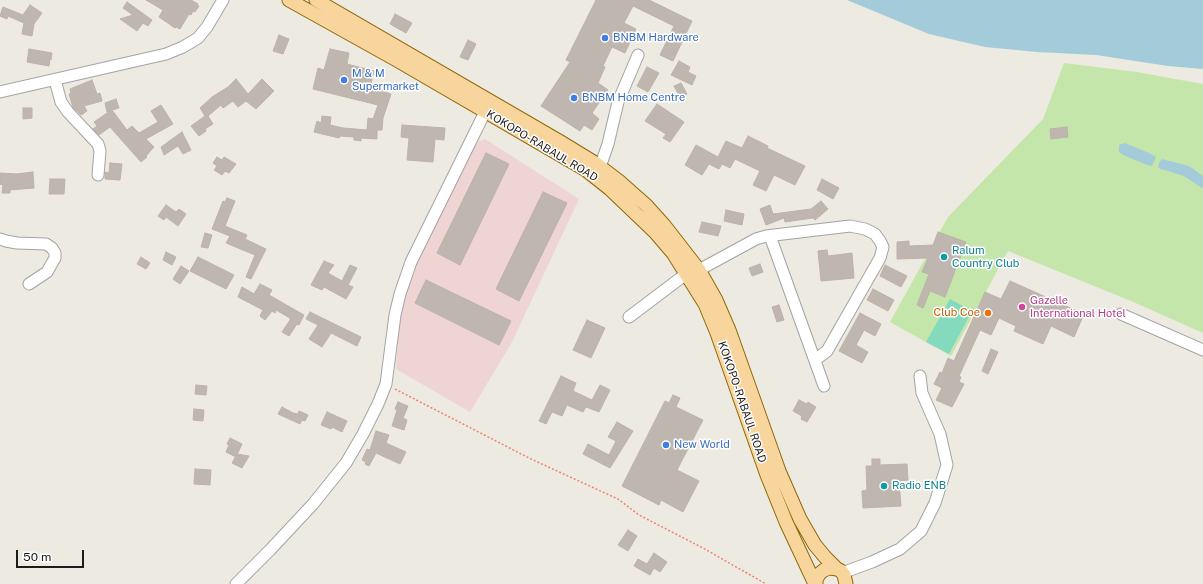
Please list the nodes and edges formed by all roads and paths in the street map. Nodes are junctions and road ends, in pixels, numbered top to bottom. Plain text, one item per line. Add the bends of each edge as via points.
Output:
1 (223, 0) edge
2 (289, 0) edge
3 (316, 0) edge
4 (638, 55) dead end
5 (54, 80) junction
6 (0, 92) edge
7 (485, 112) junction
8 (600, 167) junction
9 (98, 175) dead end
10 (770, 236) junction
11 (0, 238) edge
12 (699, 270) junction
13 (686, 274) junction
14 (29, 284) dead end
15 (1121, 314) dead end
16 (629, 317) dead end
17 (1203, 350) edge
18 (815, 360) junction
19 (920, 376) dead end
20 (386, 384) junction
21 (824, 386) dead end
22 (842, 575) edge
23 (236, 584) edge
24 (766, 584) edge
25 (816, 584) edge

1 - 5 street via 198,38 183,47 166,54
2 - 7 main road, KOKOPO-RABAUL ROAD
3 - 8 main road, KOKOPO-RABAUL ROAD
4 - 8 street via 618,102
5 - 6 street
5 - 9 street via 68,112 98,144
7 - 13 main road, KOKOPO-RABAUL ROAD via 586,170 610,189 655,232
7 - 20 street via 409,268 395,316
8 - 12 main road, KOKOPO-RABAUL ROAD via 646,205
10 - 12 street via 756,239
10 - 18 street
10 - 18 street via 850,226 875,234 883,247 876,267 827,351
11 - 14 street via 17,243 46,244 52,248 55,258 47,272
12 - 22 main road, KOKOPO-RABAUL ROAD via 729,330 779,471 800,519 815,545
13 - 16 street
13 - 25 main road, KOKOPO-RABAUL ROAD via 705,304 767,475
15 - 17 street
18 - 21 street
19 - 22 street via 922,393 940,434 947,465 935,503 921,531 900,549
20 - 23 street via 346,463 313,504
20 - 24 path via 524,456 618,499 639,514
22 - 25 main road via 830,568 824,570 819,574

